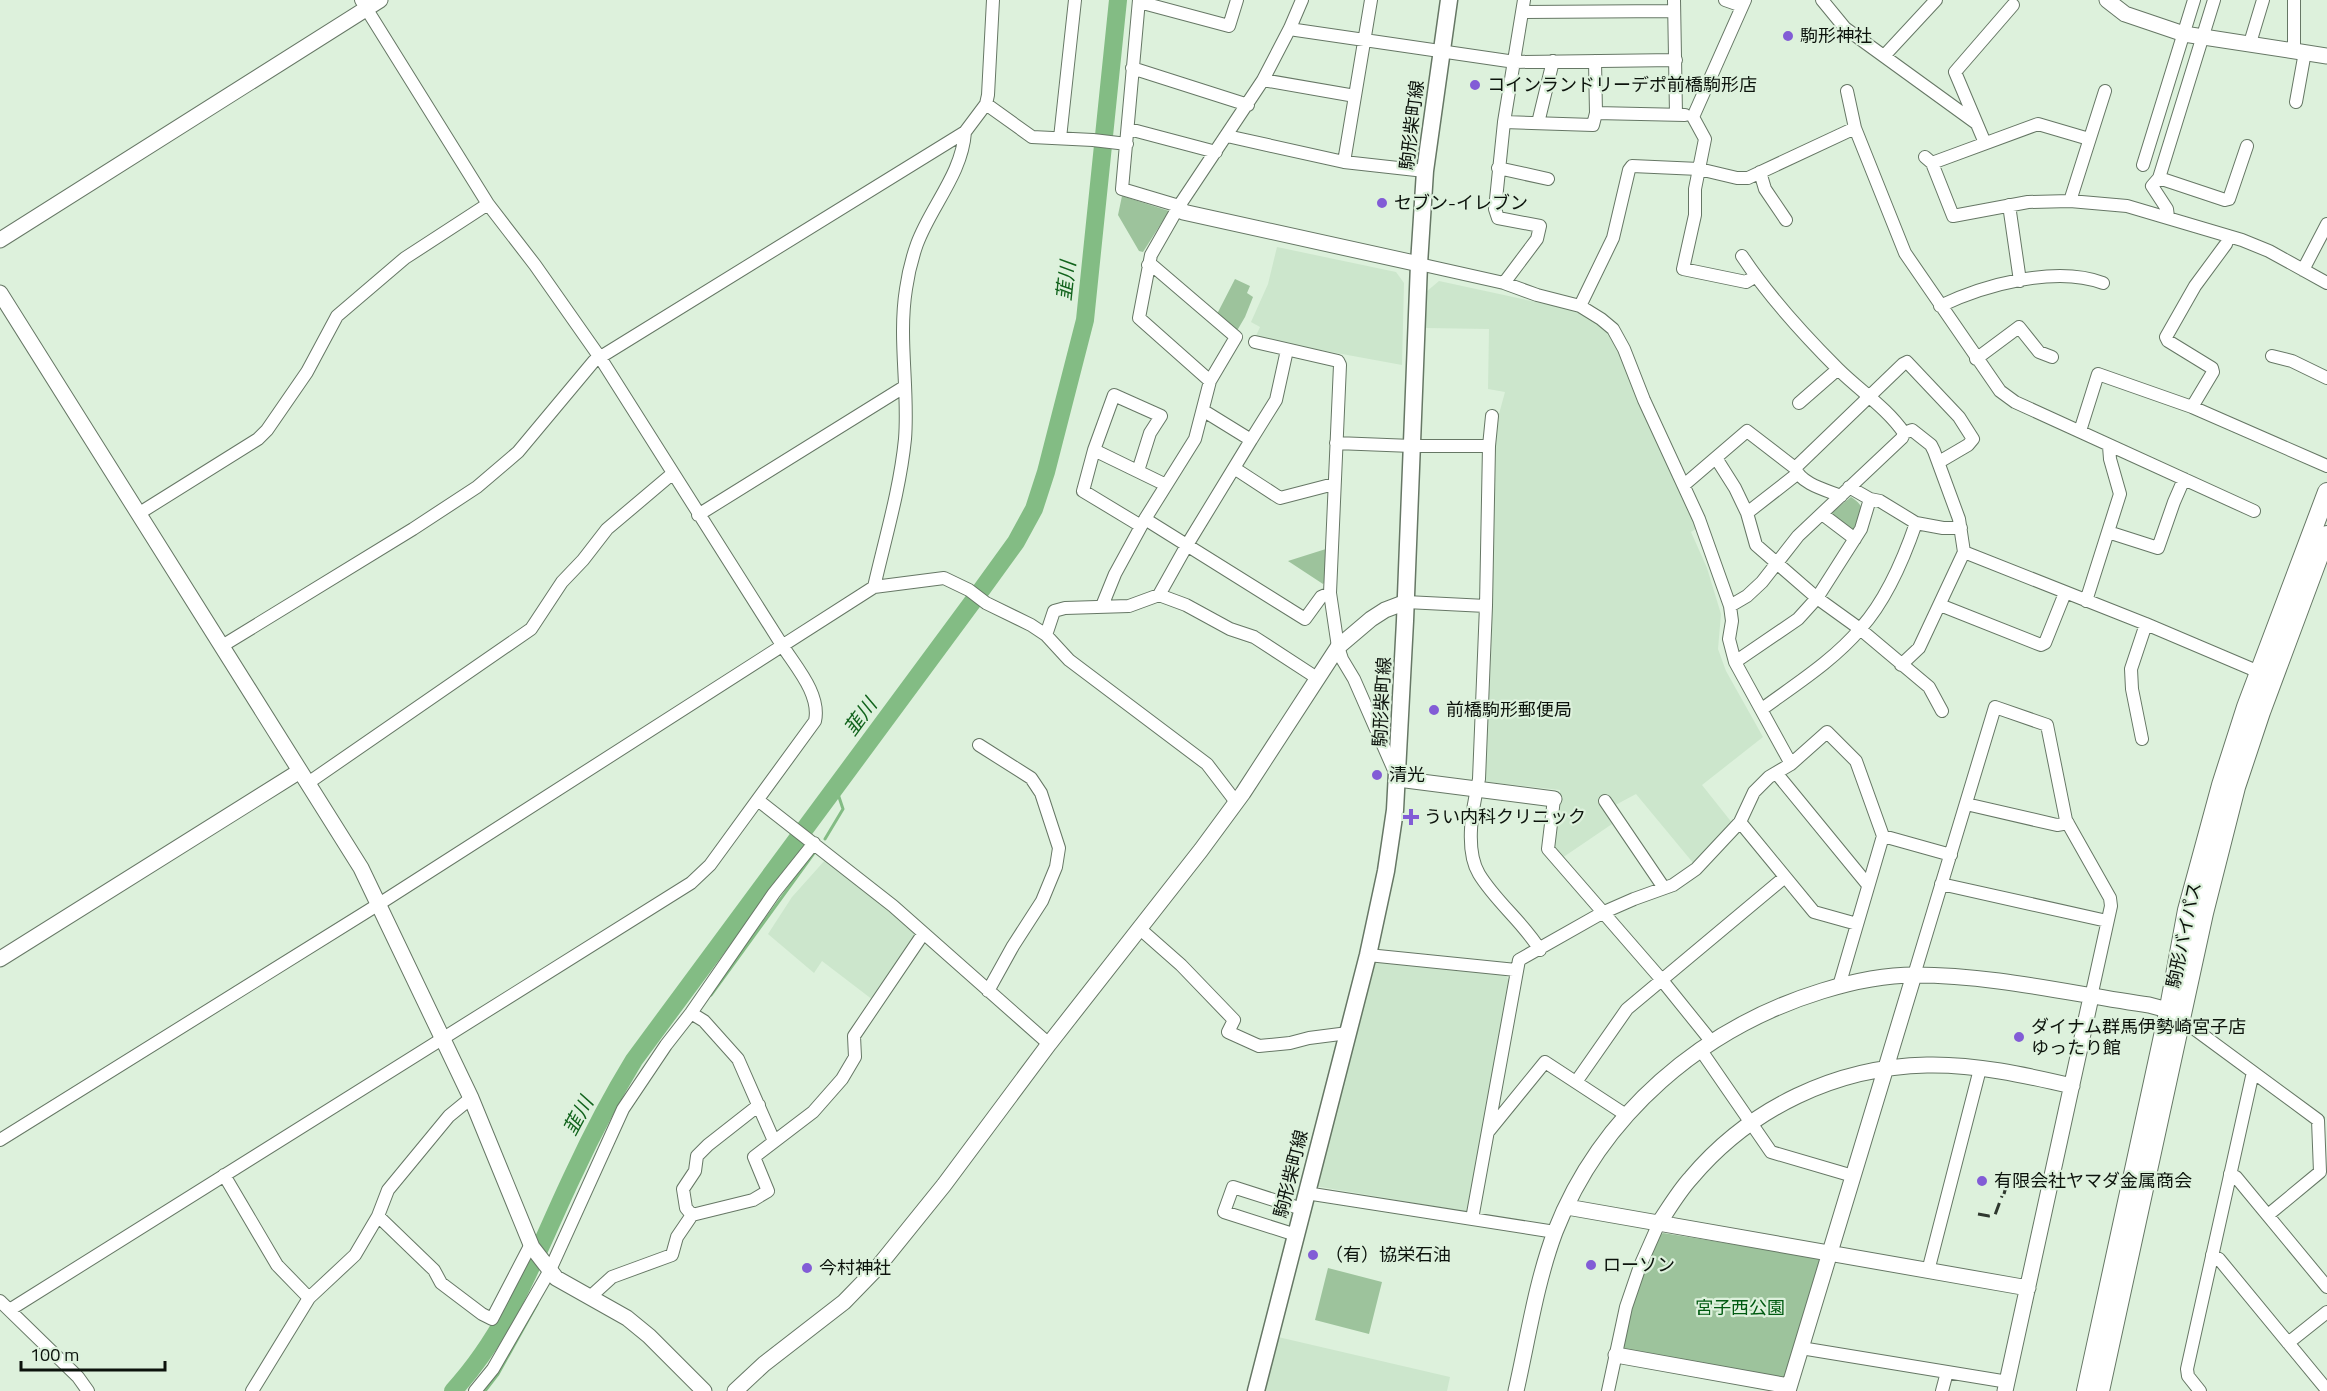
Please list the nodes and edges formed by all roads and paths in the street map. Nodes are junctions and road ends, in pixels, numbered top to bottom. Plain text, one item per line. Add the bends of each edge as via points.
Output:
1 (380, 0) edge
2 (993, 0) edge
3 (1075, 0) edge
4 (1237, 0) edge
5 (1302, 0) edge
6 (1371, 0) edge
7 (1449, 0) edge
8 (1725, 0) edge
9 (1822, 0) edge
10 (1936, 0) edge
11 (2107, 0) edge
12 (2194, 0) edge
13 (2214, 0) edge
14 (2263, 0) edge
15 (2294, 0) edge
16 (1139, 1) edge
17 (1744, 3) edge
18 (363, 4) edge
19 (2013, 5) dead end
20 (1523, 6) edge
21 (1674, 6) edge
22 (1290, 28) junction
23 (2184, 34) junction
24 (2203, 36) junction
25 (1364, 40) junction
26 (2250, 43) junction
27 (1441, 51) junction
28 (2300, 51) junction
29 (1884, 56) junction
30 (2327, 56) edge
31 (1676, 60) junction
32 (1553, 61) junction
33 (1596, 61) junction
34 (1515, 62) junction
35 (1132, 68) junction
36 (1263, 80) junction
37 (1847, 91) dead end
38 (2105, 91) dead end
39 (1355, 96) junction
40 (2296, 102) dead end
41 (986, 104) junction
42 (1248, 105) junction
43 (1596, 113) junction
44 (1676, 114) junction
45 (1693, 117) junction
46 (1504, 122) junction
47 (1538, 123) junction
48 (1976, 123) junction
49 (1856, 128) junction
50 (1129, 129) junction
51 (965, 132) junction
52 (1227, 136) junction
53 (1060, 138) junction
54 (2089, 139) junction
55 (1121, 143) junction
56 (1984, 144) junction
57 (2247, 146) dead end
58 (1216, 153) junction
59 (1344, 162) junction
60 (2142, 165) dead end
61 (1498, 168) junction
62 (1699, 169) junction
63 (1425, 171) junction
64 (1760, 172) junction
65 (2159, 178) junction
66 (1548, 179) dead end
67 (2070, 201) junction
68 (488, 204) junction
69 (2008, 205) junction
70 (1179, 206) junction
71 (2168, 217) junction
72 (1786, 220) dead end
73 (2327, 224) edge
74 (2229, 236) junction
75 (0, 240) edge
76 (1742, 256) dead end
77 (1419, 264) junction
78 (1148, 265) junction
79 (2303, 270) junction
80 (1756, 276) junction
81 (2020, 281) junction
82 (1504, 283) junction
83 (2103, 283) dead end
84 (2327, 283) edge
85 (0, 293) edge
86 (1580, 306) junction
87 (1940, 306) junction
88 (1256, 342) dead end
89 (1287, 350) junction
90 (2052, 357) dead end
91 (2272, 357) dead end
92 (601, 359) junction
93 (1976, 359) junction
94 (1838, 369) junction
95 (2327, 378) edge
96 (1210, 381) junction
97 (904, 387) junction
98 (1870, 397) junction
99 (1799, 403) dead end
100 (2192, 407) junction
101 (1204, 411) junction
102 (1492, 416) dead end
103 (2080, 431) junction
104 (1904, 433) junction
105 (1251, 440) junction
106 (1336, 443) junction
107 (1412, 446) junction
108 (1489, 446) junction
109 (2109, 446) junction
110 (1094, 450) junction
111 (1716, 458) junction
112 (1939, 462) junction
113 (2327, 466) edge
114 (1234, 468) junction
115 (1137, 471) junction
116 (1796, 471) junction
117 (672, 474) junction
118 (2184, 479) junction
119 (1334, 484) junction
120 (1166, 485) junction
121 (1684, 485) junction
122 (1845, 491) junction
123 (2327, 492) edge
124 (1870, 499) junction
125 (2254, 511) dead end
126 (1747, 513) junction
127 (138, 514) junction
128 (1822, 514) junction
129 (698, 515) junction
130 (1143, 522) junction
131 (1916, 523) junction
132 (1961, 528) junction
133 (2108, 532) junction
134 (2327, 535) edge
135 (1855, 539) junction
136 (1186, 545) junction
137 (1964, 552) junction
138 (1776, 564) junction
139 (874, 587) junction
140 (2065, 592) junction
141 (1330, 593) junction
142 (1159, 595) junction
143 (1817, 598) junction
144 (2086, 601) junction
145 (1406, 602) junction
146 (1940, 605) junction
147 (1102, 606) junction
148 (1486, 606) junction
149 (1730, 606) junction
150 (2146, 624) junction
151 (1860, 629) junction
152 (1046, 635) junction
153 (782, 645) junction
154 (222, 646) junction
155 (1338, 647) junction
156 (1736, 662) junction
157 (1901, 665) junction
158 (2259, 672) junction
159 (1317, 678) junction
160 (1762, 709) junction
161 (1942, 711) dead end
162 (2142, 739) dead end
163 (979, 745) dead end
164 (1791, 764) junction
165 (1777, 774) junction
166 (304, 777) junction
167 (1398, 779) junction
168 (1477, 788) junction
169 (1554, 799) joint
170 (759, 801) junction
171 (1605, 801) dead end
172 (1236, 802) junction
173 (1966, 804) junction
174 (1740, 822) junction
175 (2068, 823) junction
176 (1883, 836) junction
177 (811, 842) junction
178 (1950, 855) junction
179 (1785, 877) junction
180 (1941, 884) junction
181 (1868, 885) junction
182 (1665, 888) junction
183 (379, 904) junction
184 (1602, 913) junction
185 (2107, 921) junction
186 (1857, 924) junction
187 (1139, 928) junction
188 (923, 934) junction
189 (1540, 950) junction
190 (1368, 956) junction
191 (0, 959) edge
192 (1516, 970) junction
193 (1914, 975) junction
194 (1661, 979) junction
195 (1839, 986) junction
196 (988, 991) junction
197 (2091, 997) junction
198 (691, 1013) junction
199 (2175, 1016) junction
200 (1348, 1033) junction
201 (442, 1038) junction
202 (1049, 1044) junction
203 (1706, 1045) junction
204 (1886, 1069) junction
205 (1980, 1069) junction
206 (2253, 1072) junction
207 (1576, 1082) junction
208 (2072, 1086) junction
209 (471, 1098) junction
210 (759, 1105) junction
211 (1626, 1115) junction
212 (1751, 1122) junction
213 (1487, 1134) junction
214 (0, 1140) edge
215 (774, 1141) junction
216 (2230, 1174) junction
217 (224, 1175) junction
218 (1852, 1176) junction
219 (1304, 1201) junction
220 (1567, 1207) junction
221 (692, 1215) junction
222 (2268, 1215) junction
223 (378, 1216) junction
224 (1472, 1219) junction
225 (1659, 1223) junction
226 (1555, 1233) junction
227 (1296, 1235) junction
228 (532, 1245) junction
229 (1829, 1254) junction
230 (2212, 1255) junction
231 (549, 1269) junction
232 (1928, 1271) junction
233 (2327, 1287) edge
234 (2028, 1288) junction
235 (590, 1297) junction
236 (309, 1298) junction
237 (0, 1301) edge
238 (11, 1309) junction
239 (2327, 1312) edge
240 (2288, 1343) junction
241 (1801, 1348) junction
242 (1616, 1355) junction
243 (1947, 1371) junction
244 (2007, 1386) edge
245 (1788, 1389) edge
246 (2327, 1390) edge
247 (88, 1391) edge
248 (252, 1391) edge
249 (475, 1391) edge
250 (704, 1391) edge
251 (735, 1391) edge
252 (1256, 1391) edge
253 (1516, 1391) edge
254 (1608, 1391) edge
255 (1942, 1391) edge
256 (2086, 1391) edge
257 (2100, 1391) edge
258 (2200, 1391) edge

1 - 18 street
2 - 41 street
3 - 53 street
4 - 16 street via 1229,26
5 - 22 street
6 - 25 street
7 - 27 main road, 駒形柴町線
8 - 17 street
9 - 29 street via 1845,28
10 - 29 street
11 - 23 street via 2125,14
12 - 23 street
13 - 24 street
14 - 26 street
15 - 28 street
16 - 35 street
17 - 45 street
18 - 68 street
18 - 75 street
19 - 48 street via 1955,72
20 - 21 street
20 - 34 street
21 - 31 street
22 - 25 street
22 - 36 street
23 - 24 street
23 - 60 street
24 - 26 street
24 - 65 street
25 - 27 street
25 - 39 street
26 - 28 street
27 - 34 street
27 - 63 main road, 駒形柴町線
28 - 30 street
28 - 40 street
29 - 48 street
31 - 33 street
31 - 44 street
32 - 33 street
32 - 34 street
32 - 47 street
33 - 43 street
34 - 46 street
35 - 42 street
35 - 50 street
36 - 39 street
36 - 42 street
37 - 49 street
38 - 54 street
39 - 59 street
41 - 51 street
41 - 53 street via 1032,137
42 - 52 street
43 - 44 street
43 - 47 street via 1593,125
44 - 45 street
45 - 62 street via 1705,139
46 - 47 street
46 - 61 street
48 - 56 street
49 - 64 street
49 - 87 street via 1905,254
50 - 55 street
50 - 58 street
51 - 92 street
51 - 97 street via 954,173 917,243 906,288 902,330
52 - 58 street
52 - 59 street
53 - 55 street
54 - 56 street via 2038,124
54 - 67 street
55 - 70 street via 1122,189
56 - 69 street via 1929,160 1953,216
57 - 65 street via 2229,199
58 - 70 street
59 - 63 street
61 - 66 street
61 - 82 street via 1498,218 1540,226 1537,239
62 - 64 street via 1737,178
62 - 80 street via 1695,215 1683,269 1746,282
62 - 86 street via 1632,166 1613,238
63 - 77 main road, 駒形柴町線
64 - 72 street via 1765,189
65 - 71 street via 2152,186
67 - 69 street
67 - 71 street via 2119,205
68 - 92 street
68 - 127 street via 405,258 337,316 307,372 258,439
69 - 81 street
70 - 77 street via 1183,212
70 - 78 street
71 - 74 street
73 - 79 street
74 - 79 street via 2270,251
74 - 100 street via 2166,337 2212,368
76 - 80 street
77 - 82 street
77 - 107 main road, 駒形柴町線
78 - 96 street via 1139,318
78 - 96 street via 1236,337
79 - 84 street
80 - 94 street
81 - 83 street via 2055,277
81 - 87 street via 1971,293
82 - 86 street
85 - 127 street
86 - 121 street via 1601,319 1619,339
87 - 93 street
88 - 89 street
89 - 105 street via 1276,400
89 - 106 street via 1338,361
90 - 93 street via 2039,352 2019,327
91 - 95 street via 2292,361
92 - 117 street
92 - 154 street via 590,365 518,452 477,487
93 - 103 street via 2008,397
94 - 98 street
94 - 99 street
96 - 101 street
97 - 129 street
97 - 139 street via 905,438
98 - 104 street
98 - 112 street via 1903,364 1911,364 1959,417 1973,439
98 - 116 street
100 - 103 street via 2098,374
100 - 113 street
101 - 105 street
101 - 120 street via 1196,439
102 - 108 street
103 - 109 street
104 - 112 street via 1912,430 1928,443
104 - 122 street
105 - 114 street
106 - 107 street
106 - 119 street
107 - 108 street
107 - 145 main road, 駒形柴町線
108 - 148 street
109 - 118 street
109 - 133 street via 2120,494
110 - 115 street
110 - 115 street via 1114,395 1161,416
110 - 130 street via 1083,491
111 - 116 street via 1747,431
111 - 121 street
111 - 126 street
112 - 132 street
114 - 119 street via 1280,498
114 - 136 street
115 - 120 street
116 - 122 street via 1810,484
116 - 126 street
117 - 129 street
117 - 166 street via 607,529 562,582 531,629
118 - 125 street
118 - 133 street via 2158,548
119 - 141 street
120 - 130 street
121 - 149 street
122 - 124 street
122 - 128 street
123 - 158 main road, 駒形バイパス
124 - 131 street
124 - 135 street
126 - 138 street via 1756,545
127 - 154 street
128 - 135 street
128 - 138 street
129 - 153 street
130 - 136 street
130 - 147 street
131 - 132 street
131 - 151 street via 1892,577
132 - 137 street
133 - 144 street
134 - 199 main road, 駒形バイパス via 2236,787
135 - 143 street
136 - 141 street via 1305,620 1322,597
136 - 142 street
137 - 140 street
137 - 146 street
138 - 143 street
138 - 149 street via 1755,588
139 - 152 street via 944,578
139 - 153 street
140 - 144 street
140 - 146 street via 2041,645
141 - 155 street
142 - 147 street via 1129,606
142 - 159 street via 1254,637
143 - 151 street
143 - 156 street via 1798,619
144 - 150 street
145 - 148 street
145 - 155 street via 1371,619
145 - 167 main road, 駒形柴町線
146 - 157 street via 1919,648
147 - 152 street via 1054,611
148 - 168 street
149 - 156 street via 1729,639
150 - 158 street
150 - 162 street via 2131,669
151 - 157 street
151 - 160 street via 1821,666
152 - 172 street via 1069,660 1207,764
153 - 170 street via 810,691 817,713 813,726
153 - 183 street
154 - 166 street
155 - 159 street
155 - 167 street
156 - 160 street
157 - 161 street via 1929,687
158 - 199 main road, 駒形バイパス via 2221,785 2193,888
159 - 172 street
160 - 164 street
163 - 196 street via 1031,778 1041,793 1059,848 1042,901
164 - 165 street
164 - 176 street via 1827,732 1856,761
165 - 174 street via 1754,792
165 - 181 street
166 - 183 street
166 - 191 street
167 - 168 street
167 - 190 main road, 駒形柴町線 via 1386,871
168 - 169 street
168 - 189 street via 1472,847 1476,868
169 - 184 street via 1548,849
170 - 177 street
170 - 201 street via 710,865 691,883
171 - 182 street
172 - 187 street
173 - 175 street via 2057,825
173 - 175 street via 1995,707 2048,725
173 - 178 street
174 - 179 street
174 - 182 street via 1696,869
175 - 185 street via 2110,898
176 - 178 street
176 - 181 street
177 - 188 street
177 - 198 street
178 - 180 street
179 - 186 street via 1814,912
179 - 194 street
180 - 185 street
180 - 193 street
181 - 186 street
182 - 184 street
183 - 201 street
183 - 214 street
184 - 189 street
184 - 194 street
185 - 197 street
186 - 195 street
187 - 200 street via 1234,1020 1228,1032 1234,1036 1259,1046
187 - 202 street
188 - 196 street
188 - 215 street via 854,1036 855,1056 850,1068 813,1112
189 - 192 street via 1519,960
190 - 192 street
190 - 200 main road, 駒形柴町線
192 - 213 street
193 - 195 street
193 - 197 street via 1989,980
193 - 204 street
194 - 203 street
194 - 207 street via 1627,1009
195 - 203 street via 1771,1009
196 - 202 street
197 - 199 street via 2149,1005
197 - 208 street
198 - 210 street via 704,1021 738,1059
198 - 231 street via 623,1109
199 - 206 street
199 - 256 main road, 駒形バイパス
199 - 257 main road, 駒形バイパス
200 - 219 main road, 駒形柴町線
201 - 209 street
201 - 217 street
202 - 251 street via 877,1268 844,1302
203 - 211 street via 1668,1074
203 - 212 street
204 - 205 street via 1927,1065
204 - 212 street via 1830,1081
204 - 218 street
205 - 208 street
205 - 232 street
206 - 216 street
206 - 222 street via 2315,1117 2320,1127 2320,1172
207 - 211 street
207 - 213 street via 1545,1062
208 - 234 street
209 - 223 street via 449,1116 388,1190
209 - 228 street
210 - 215 street
210 - 221 street via 697,1156 695,1171 683,1189 686,1208
211 - 220 street via 1590,1165
212 - 218 street via 1771,1152
212 - 225 street via 1690,1178
213 - 224 street
215 - 221 street via 754,1157 768,1191 753,1200
216 - 222 street
216 - 230 street
217 - 236 street via 277,1265
217 - 238 street
218 - 229 street
219 - 224 street
219 - 227 main road, 駒形柴町線
219 - 227 street via 1233,1187 1224,1212
220 - 225 street
220 - 226 street
221 - 235 street via 677,1237 672,1255 612,1277
222 - 233 street
223 - 228 street via 434,1270 441,1283 492,1318
223 - 236 street via 355,1255
224 - 226 street
225 - 229 street
225 - 242 street via 1633,1285
226 - 253 street via 1543,1269
227 - 252 main road, 駒形柴町線
228 - 231 street
229 - 232 street
229 - 241 street
230 - 240 street
230 - 258 street via 2187,1369
231 - 235 street via 556,1278
231 - 249 street via 493,1369
232 - 234 street
234 - 244 street
235 - 250 street via 649,1336
236 - 248 street
237 - 238 street
238 - 247 street
239 - 240 street
240 - 246 street
241 - 243 street
241 - 245 street
242 - 245 street
242 - 254 street
243 - 244 street
243 - 255 street

